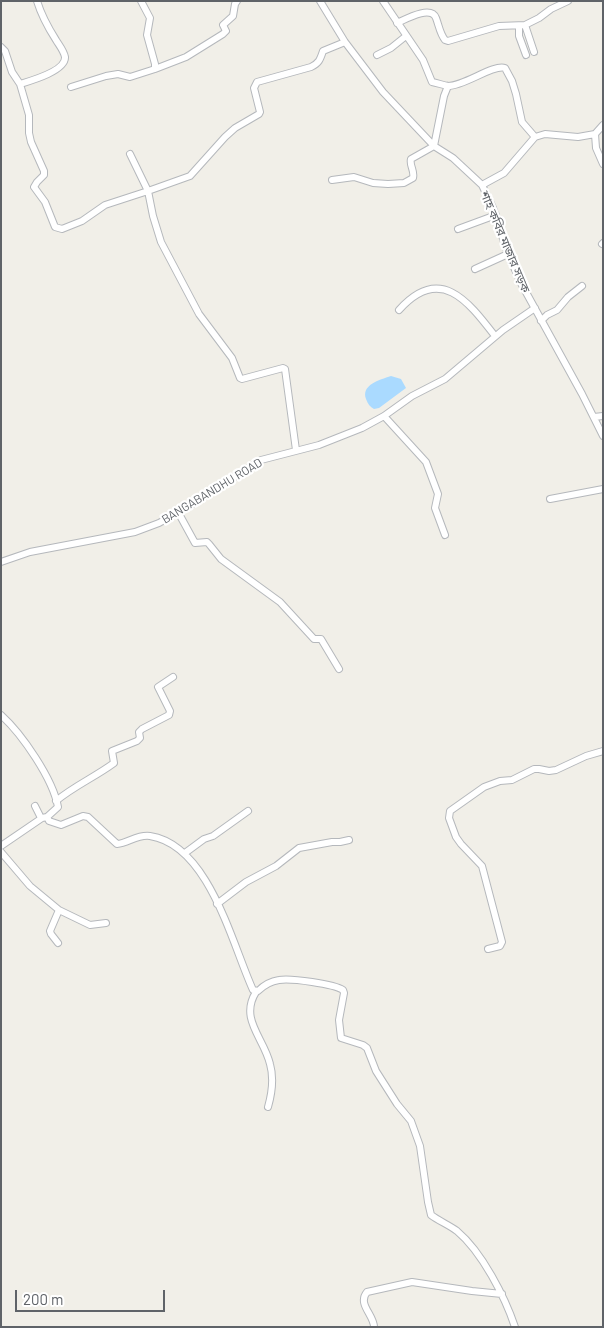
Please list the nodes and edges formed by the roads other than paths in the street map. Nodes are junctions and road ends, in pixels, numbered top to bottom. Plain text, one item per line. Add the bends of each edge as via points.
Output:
1 (37, 1) edge
2 (141, 1) edge
3 (238, 1) edge
4 (320, 1) edge
5 (383, 1) edge
6 (568, 1) edge
7 (397, 23) junction
8 (522, 25) junction
9 (406, 36) junction
10 (345, 42) junction
11 (1, 47) edge
12 (534, 52) dead end
13 (377, 55) dead end
14 (526, 55) dead end
15 (154, 68) junction
16 (20, 84) junction
17 (448, 86) junction
18 (71, 87) dead end
19 (603, 125) edge
20 (595, 134) junction
21 (535, 137) junction
22 (434, 146) junction
23 (130, 154) dead end
24 (603, 164) edge
25 (332, 180) dead end
26 (482, 185) junction
27 (148, 191) junction
28 (496, 215) junction
29 (458, 229) dead end
30 (508, 254) junction
31 (475, 269) dead end
32 (582, 286) dead end
33 (534, 308) junction
34 (399, 310) dead end
35 (541, 321) junction
36 (495, 336) junction
37 (384, 416) junction
38 (603, 416) edge
39 (594, 417) junction
40 (603, 436) edge
41 (296, 450) junction
42 (603, 489) edge
43 (550, 499) dead end
44 (178, 512) junction
45 (445, 535) dead end
46 (1, 562) edge
47 (339, 669) dead end
48 (172, 678) dead end
49 (1, 715) edge
50 (603, 751) edge
51 (56, 801) junction
52 (35, 806) dead end
53 (248, 811) dead end
54 (44, 818) junction
55 (349, 840) dead end
56 (1, 846) edge
57 (1, 852) edge
58 (185, 853) junction
59 (217, 904) junction
60 (59, 910) junction
61 (106, 923) dead end
62 (58, 943) dead end
63 (488, 949) dead end
64 (256, 992) junction
65 (268, 1107) dead end
66 (502, 1294) junction
67 (374, 1327) edge
68 (515, 1327) edge

1 - 16 street via 65,57 61,66 46,75
2 - 15 street via 150,18 147,34
3 - 15 street via 234,4 233,16 223,25 226,31 223,34 186,57
4 - 10 street, শাহ কবির মাজার সড়ক
5 - 7 street
6 - 8 street
7 - 8 street via 431,13 435,15 442,37 448,41 499,26
7 - 9 street
8 - 12 street
8 - 14 street via 520,36
9 - 13 street
9 - 17 street via 423,60 432,82
10 - 22 street, শাহ কবির মাজার সড়ক via 384,92
10 - 27 street via 323,51 318,64 257,82 254,88 259,114 225,136 190,176
11 - 16 street
15 - 18 street via 130,77 106,76
16 - 27 street via 29,115 31,142 44,171 44,176 34,187 56,227 62,229 82,221 105,205
17 - 21 street via 471,80 498,67 505,68 512,81 522,122
17 - 22 street
19 - 20 street
20 - 21 street
20 - 24 street via 596,148
21 - 26 street via 504,173
22 - 25 street via 411,159 413,178 404,183 373,183 354,177
22 - 26 street, শাহ কবির মাজার সড়ক via 453,158
23 - 27 street
26 - 28 street, শাহ কবির মাজার সড়ক
27 - 41 street via 161,242 199,314 232,358 240,378 285,369
28 - 29 street
28 - 30 street, শাহ কবির মাজার সড়ক
30 - 31 street
30 - 33 street, শাহ কবির মাজার সড়ক
32 - 35 street
33 - 35 street, শাহ কবির মাজার সড়ক
33 - 36 street, BANGABANDHU ROAD
34 - 36 street via 410,298 442,288 471,306
35 - 39 street, শাহ কবির মাজার সড়ক
36 - 37 street, BANGABANDHU ROAD via 445,379 412,396
37 - 41 street, BANGABANDHU ROAD via 342,437
37 - 45 street via 426,462 438,494 435,508
38 - 39 street
39 - 40 street, শাহ কবির মাজার সড়ক
41 - 44 street, BANGABANDHU ROAD via 261,460
42 - 43 street
44 - 46 street, BANGABANDHU ROAD via 135,532 30,552
44 - 47 street via 194,543 209,544 221,559 280,602 314,639 321,639
48 - 51 street via 158,687 169,715 142,729 137,741 112,751 114,763 92,779 71,788
49 - 51 street via 26,743
50 - 63 street via 556,770 534,769 512,780 500,780 450,811 449,818 456,836 485,874 502,942 500,946
51 - 54 street via 58,807
52 - 54 street
53 - 58 street
54 - 56 street
54 - 58 street via 60,825 88,817 117,844 139,836 150,836 167,841
55 - 59 street via 299,848
57 - 60 street via 30,886
58 - 59 street via 210,888
59 - 64 street
60 - 61 street via 90,925
60 - 62 street via 50,931
64 - 65 street via 249,1008 272,1074
64 - 66 street via 278,980 291,979 343,990 339,1020 341,1038 367,1048 376,1071 411,1121 420,1146 431,1215 469,1243
66 - 67 street via 412,1282 367,1292 364,1299
66 - 68 street

